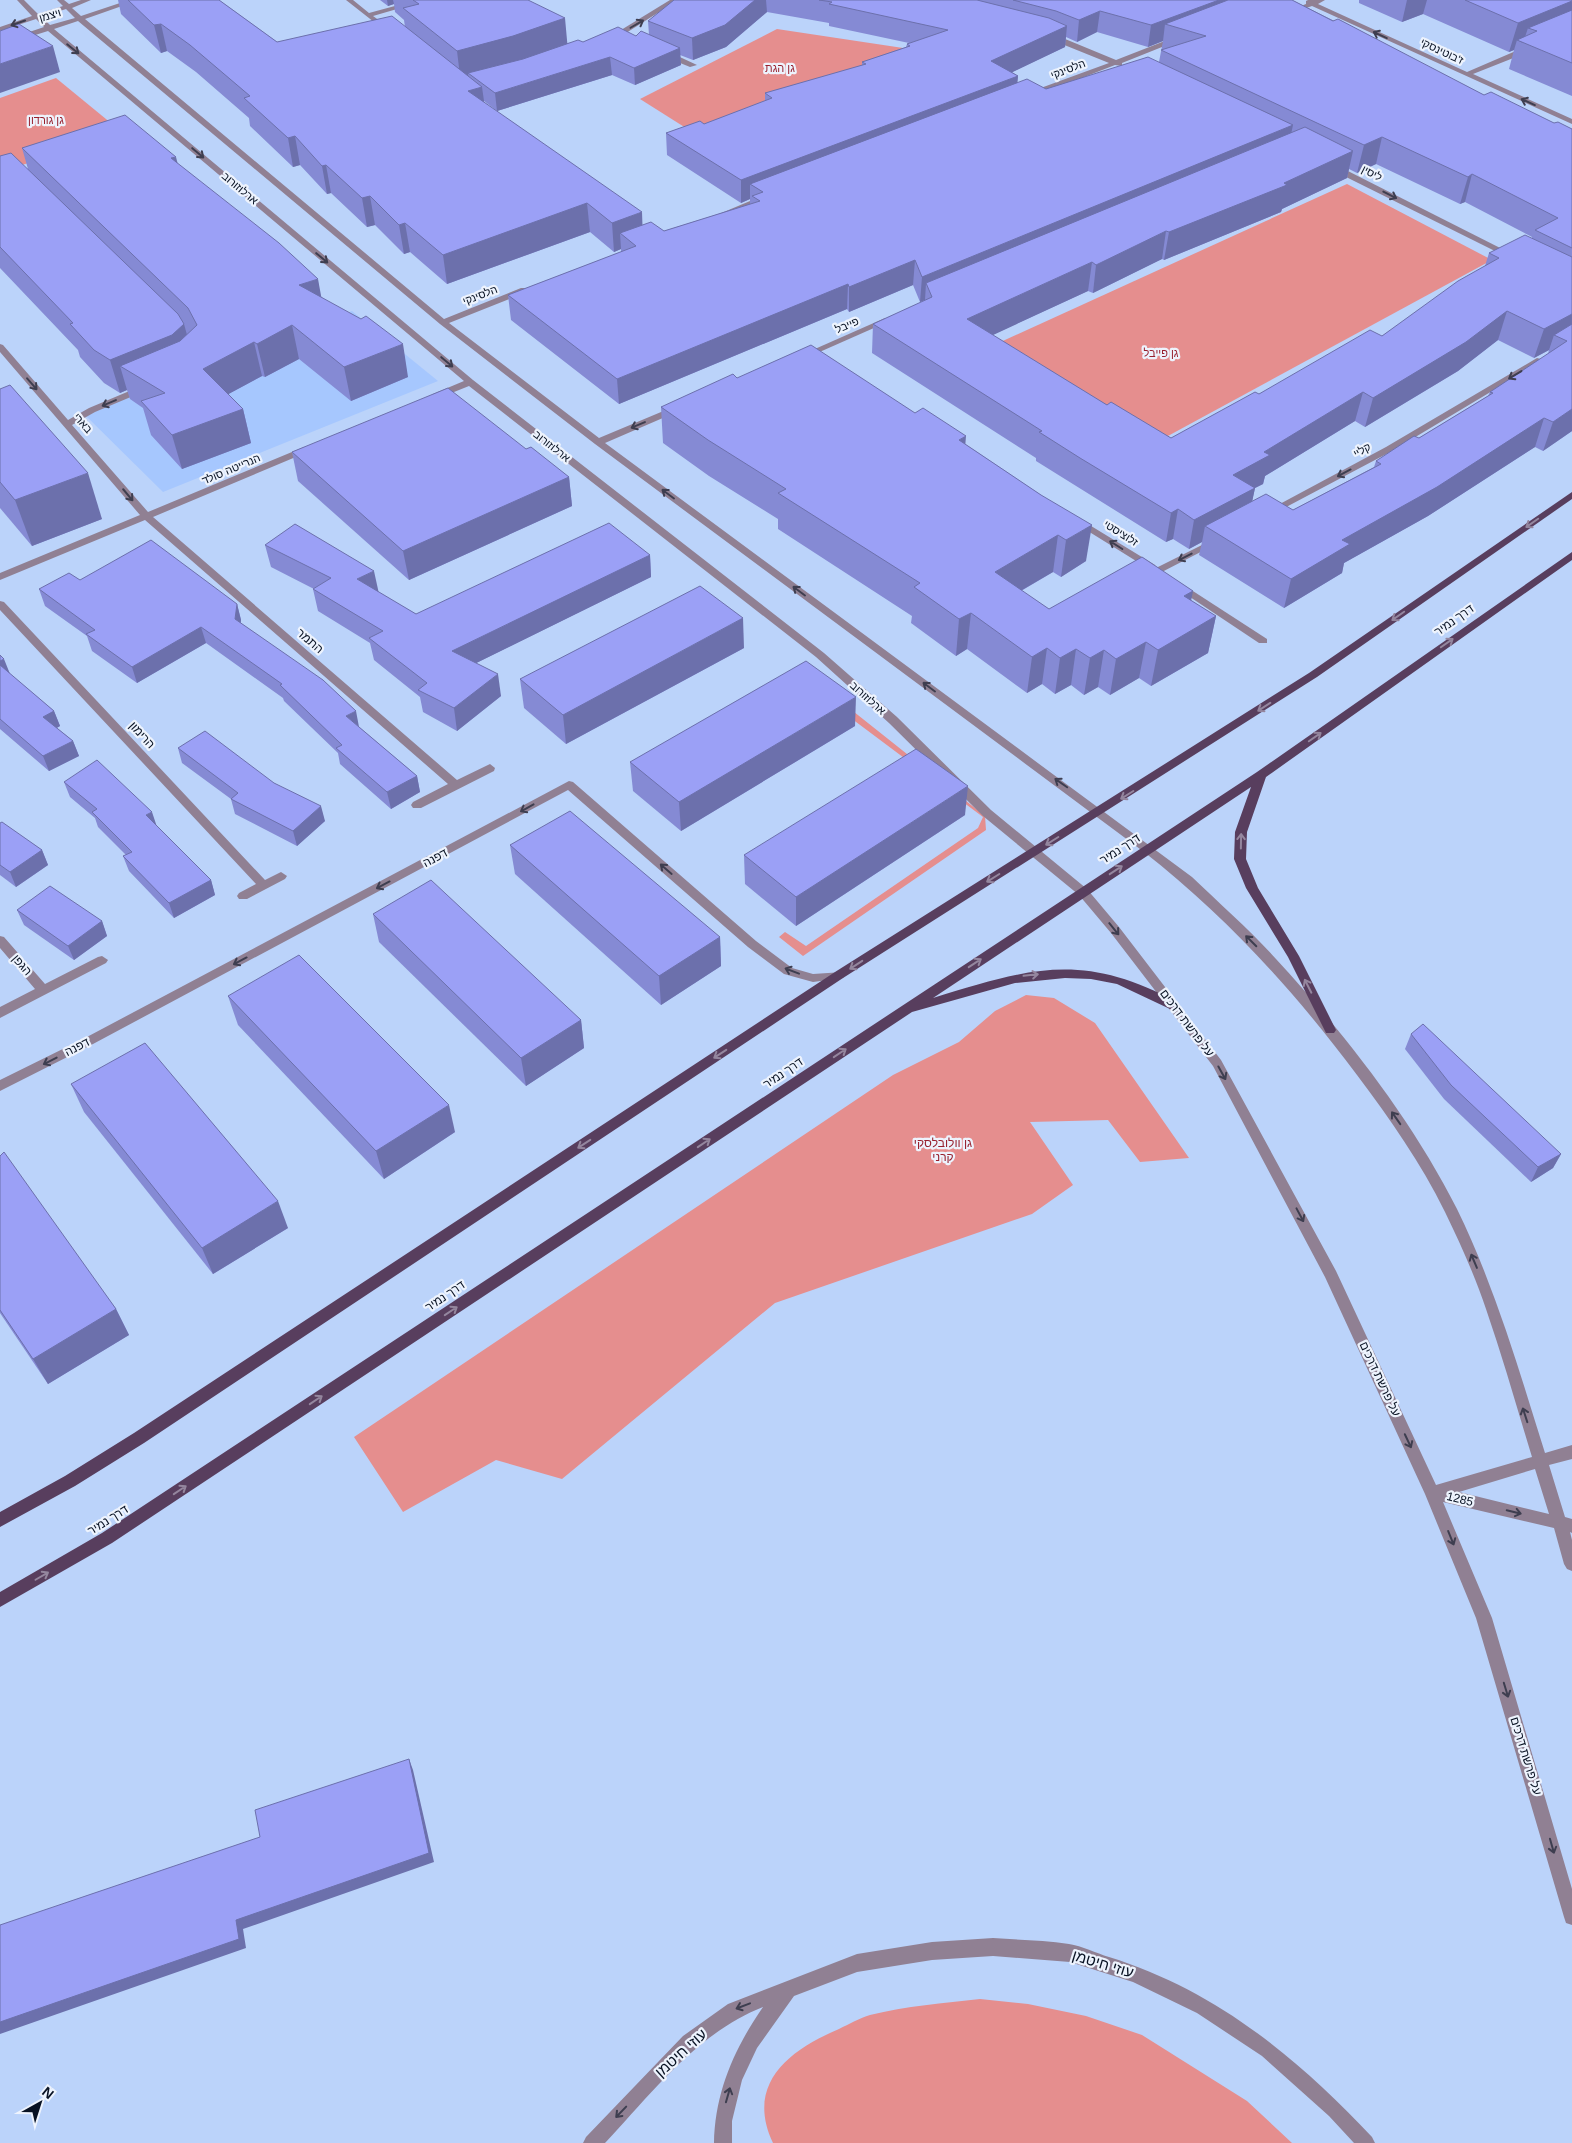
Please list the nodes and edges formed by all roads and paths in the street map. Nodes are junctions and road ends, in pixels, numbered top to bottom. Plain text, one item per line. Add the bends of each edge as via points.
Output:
1 (20, 0) edge
2 (60, 0) edge
3 (88, 0) edge
4 (136, 0) edge
5 (349, 0) edge
6 (425, 0) edge
7 (675, 0) edge
8 (1304, 0) edge
9 (1322, 0) edge
10 (1312, 4) junction
11 (67, 6) junction
12 (1281, 10) edge
13 (1290, 12) junction
14 (368, 15) junction
15 (37, 16) junction
16 (1300, 16) edge
17 (79, 18) junction
18 (48, 28) junction
19 (0, 29) edge
20 (1040, 34) edge
21 (392, 35) edge
22 (619, 35) junction
23 (1190, 35) edge
24 (627, 38) edge
25 (601, 42) edge
26 (0, 44) edge
27 (1538, 45) edge
28 (660, 52) edge
29 (1116, 62) junction
30 (694, 65) edge
31 (1125, 67) edge
32 (1466, 74) junction
33 (1023, 98) edge
34 (1572, 122) edge
35 (1326, 163) edge
36 (772, 195) edge
37 (717, 216) edge
38 (1519, 260) edge
39 (531, 288) edge
40 (901, 315) edge
41 (443, 322) junction
42 (0, 347) edge
43 (1547, 356) edge
44 (794, 359) edge
45 (470, 382) junction
46 (151, 385) edge
47 (427, 400) edge
48 (688, 404) edge
49 (67, 424) junction
50 (598, 442) junction
51 (314, 447) edge
52 (1572, 496) edge
53 (146, 516) junction
54 (1261, 517) edge
55 (1073, 518) edge
56 (1227, 535) edge
57 (1572, 555) edge
58 (1158, 571) junction
59 (0, 577) edge
60 (0, 604) edge
61 (1263, 641) dead end
62 (490, 768) dead end
63 (1261, 775) junction
64 (456, 785) junction
65 (417, 805) dead end
66 (1100, 811) junction
67 (1148, 849) junction
68 (1034, 852) junction
69 (281, 876) dead end
70 (264, 885) junction
71 (1083, 892) junction
72 (243, 896) dead end
73 (0, 940) edge
74 (102, 960) dead end
75 (839, 976) junction
76 (44, 991) junction
77 (1174, 1006) junction
78 (900, 1012) junction
79 (0, 1013) edge
80 (1330, 1030) junction
81 (0, 1086) edge
82 (1572, 1452) edge
83 (1540, 1461) junction
84 (1432, 1492) junction
85 (0, 1520) edge
86 (1566, 1525) edge
87 (1572, 1564) edge
88 (0, 1600) edge
89 (1572, 1917) edge
90 (788, 1989) junction
91 (592, 2143) edge
92 (724, 2143) edge
93 (1366, 2143) edge

1 - 15 street, ארלוזורוב
2 - 11 street
3 - 11 street, ויצמן
4 - 17 street, ויצמן
5 - 14 street
6 - 14 street
22 -> 7 street
8 - 10 street, ז'בוטינסקי
9 - 10 street
10 - 13 street
32 -> 10 street, ז'בוטינסקי
11 - 15 street, ויצמן
11 - 17 street
12 - 13 street
13 - 16 street
14 - 21 street
15 - 18 street, ארלוזורוב
15 -> 19 street, ויצמן
17 - 18 street, ויצמן
17 - 41 street
18 - 26 street, ויצמן
18 -> 45 street, ארלוזורוב
20 - 29 street
22 - 24 street
22 - 25 street
23 - 29 street, הלסינקי
27 - 32 street
28 - 30 street
29 - 31 street
29 - 33 street, הלסינקי
34 -> 32 street, ז'בוטינסקי
35 -> 38 street, ליסין
36 - 37 street
39 - 41 street, הלסינקי
40 - 44 street, פייבל via 816,355
41 - 50 street
42 -> 49 street, בארי
43 -> 54 street, קליי via 1389,449
45 - 47 street
45 - 68 street, ארלוזורוב via 820,655 893,720 987,813
46 -> 49 street
48 -> 50 street
49 -> 53 street, בארי
66 -> 50 street
51 - 53 street, הנרייטה סולד
52 -> 66 main road via 1313,675
53 - 59 street, הנרייטה סולד
53 - 64 street, התמר
58 -> 55 street, זלוציסטי
56 -> 58 street
63 -> 57 main road, דרך נמיר
58 - 61 street, זלוציסטי
60 - 70 street, הרימון
62 - 64 street
63 - 67 main road, דרך נמיר
80 -> 63 main road via 1293,956 1252,888 1240,859 1241,832
64 - 65 street
66 - 67 street
66 -> 68 main road
71 -> 67 main road, דרך נמיר
80 -> 67 street via 1229,919 1188,880
68 - 71 street, ארלוזורוב
68 -> 75 main road
69 - 70 street
70 - 72 street
71 -> 77 street, על פרשת דרכים
78 -> 71 main road, דרך נמיר
73 - 76 street, הגפן
74 - 76 street
75 -> 81 street, דפנה via 813,978 788,971 752,944 569,785
75 -> 85 main road via 138,1438
76 - 79 street
78 -> 77 main road via 1022,976 1054,973 1087,973 1120,981
77 -> 84 street, על פרשת דרכים via 1217,1063 1295,1205 1332,1275
88 -> 78 main road, דרך נמיר via 107,1538
83 -> 80 street via 1493,1308 1451,1211 1395,1116
82 - 83 street, 1285
83 - 84 street, 1285
83 - 86 street
84 -> 86 street, 1285
84 -> 89 street, על פרשת דרכים via 1484,1618
86 - 87 street
90 -> 91 street, עוזי חיטמן via 734,2010 689,2042
92 -> 90 street via 722,2129 727,2097 742,2058 762,2021
90 - 93 street, עוזי חיטמן via 857,1963 932,1950 993,1947 1070,1953 1136,1974 1203,2006 1268,2050 1335,2110

